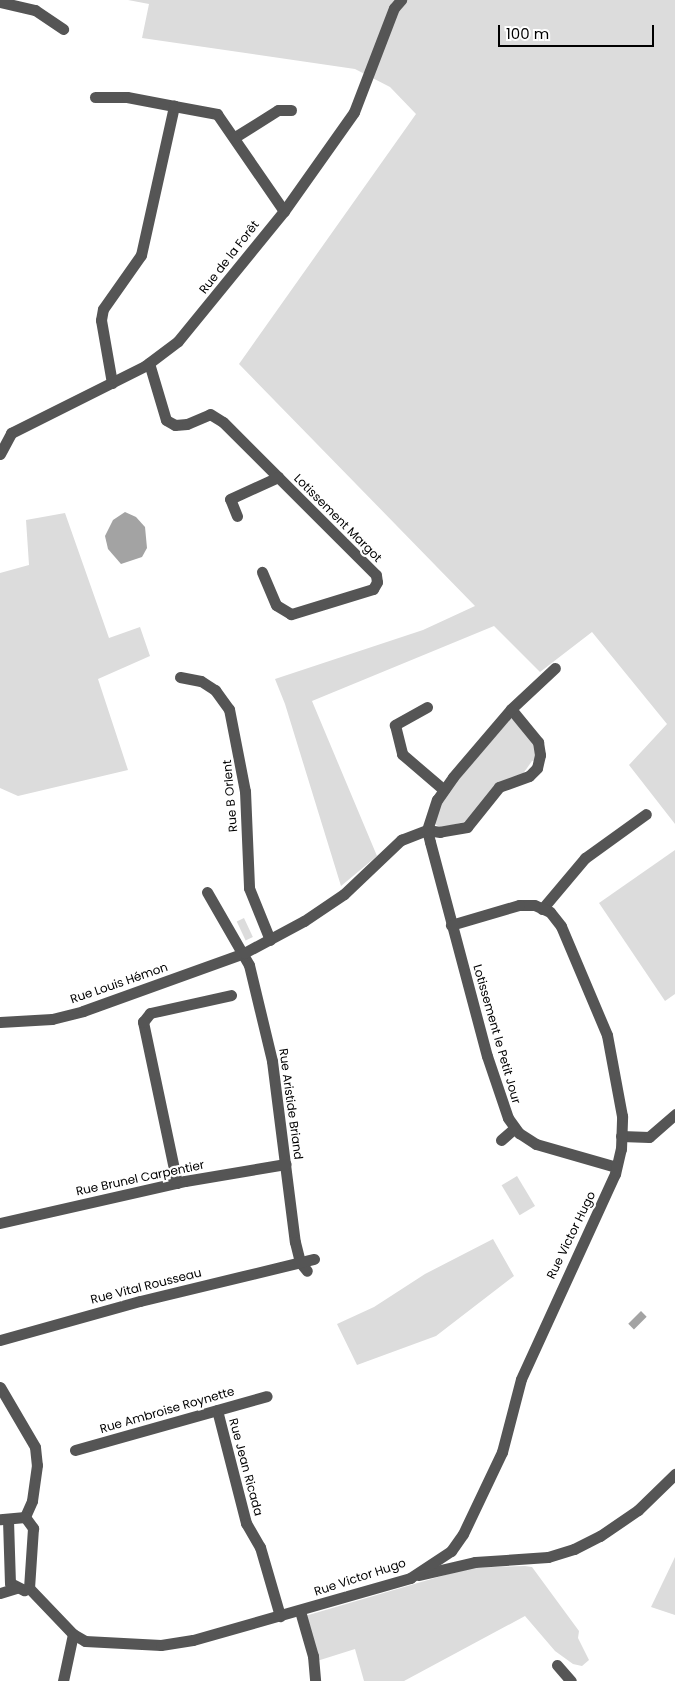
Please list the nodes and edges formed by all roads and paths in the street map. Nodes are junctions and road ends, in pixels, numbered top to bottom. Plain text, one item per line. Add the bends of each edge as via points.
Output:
1 (401, 0) edge
2 (0, 2) edge
3 (37, 5) edge
4 (63, 29) dead end
5 (95, 97) dead end
6 (174, 106) junction
7 (291, 110) dead end
8 (235, 137) junction
9 (284, 211) junction
10 (149, 363) junction
11 (112, 383) junction
12 (0, 454) edge
13 (278, 477) junction
14 (237, 516) dead end
15 (262, 572) dead end
16 (555, 668) dead end
17 (180, 677) dead end
18 (426, 707) dead end
19 (511, 709) junction
20 (444, 790) junction
21 (646, 814) dead end
22 (428, 830) junction
23 (207, 892) dead end
24 (542, 909) junction
25 (451, 925) junction
26 (270, 940) junction
27 (244, 953) junction
28 (231, 995) dead end
29 (0, 1022) edge
30 (675, 1114) edge
31 (515, 1128) junction
32 (621, 1136) junction
33 (501, 1140) dead end
34 (286, 1164) junction
35 (616, 1167) junction
36 (177, 1183) junction
37 (0, 1223) edge
38 (314, 1259) dead end
39 (303, 1267) junction
40 (0, 1340) edge
41 (0, 1387) edge
42 (267, 1396) dead end
43 (217, 1410) junction
44 (75, 1450) dead end
45 (675, 1474) edge
46 (13, 1518) edge
47 (3, 1556) edge
48 (410, 1578) junction
49 (16, 1588) junction
50 (29, 1588) junction
51 (0, 1594) edge
52 (300, 1611) junction
53 (280, 1616) junction
54 (74, 1634) junction
55 (557, 1664) dead end
56 (63, 1681) edge
57 (315, 1681) edge
58 (571, 1681) edge

1 - 9 street, Rue de la Forêt via 394,8 354,112
2 - 3 street
3 - 4 street
5 - 6 street via 127,97
6 - 8 street via 217,114
6 - 11 street via 141,255 104,309 101,320
7 - 8 street via 278,110
8 - 9 street
9 - 10 street, Rue de la Forêt via 178,342
10 - 11 street, Rue de la Forêt
10 - 13 street, Lotissement Margot via 166,420 181,425 210,414 215,416
11 - 12 street, Rue de la Forêt via 11,433
13 - 14 street, Lotissement Margot via 230,499
13 - 15 street, Lotissement Margot via 376,575 377,582 373,589 291,614 276,605
16 - 19 street
17 - 26 street, Rue B Orlent via 201,681 215,690 229,709 246,791 249,888
18 - 20 street via 395,725 402,754
19 - 20 street
19 - 22 street, Rue Louis Hémon via 538,742 537,768 529,776 498,788 467,827 440,832
20 - 22 street via 432,812
21 - 24 street via 585,858
22 - 25 street, Lotissement le Petit Jour
22 - 26 street, Rue Louis Hémon via 401,840 344,894
23 - 27 street, Rue Aristide Briand
24 - 25 street via 519,905
24 - 32 street via 550,912 561,926 607,1035 622,1116
25 - 31 street, Lotissement le Petit Jour via 487,1056 508,1118
26 - 27 street, Rue Louis Hémon
27 - 29 street, Rue Louis Hémon via 83,1011 52,1019
27 - 34 street, Rue Aristide Briand via 272,1060
28 - 36 street via 150,1013 143,1022
30 - 32 street via 649,1137
31 - 33 street
31 - 35 street, Lotissement le Petit Jour via 536,1144
32 - 35 street
34 - 36 street, Rue Brunel Carpentier
34 - 39 street, Rue Aristide Briand
35 - 48 street, Rue Victor Hugo via 521,1379 502,1452 489,1484 451,1551
36 - 37 street, Rue Brunel Carpentier
38 - 39 street, Rue Vital Rousseau
39 - 40 street, Rue Vital Rousseau via 140,1301
41 - 46 street via 35,1447 34,1490
42 - 43 street, Rue Ambroise Roynette
43 - 44 street, Rue Ambroise Roynette
43 - 53 street, Rue Jean Ricada via 246,1523 260,1547
45 - 48 street via 638,1510 574,1549 548,1557 475,1562
46 - 47 street
46 - 50 street via 33,1528
47 - 49 street via 10,1583
48 - 52 street, Rue Victor Hugo
49 - 50 street
49 - 51 street
50 - 54 street, Rue Victor Hugo
52 - 53 street, Rue Victor Hugo
52 - 57 street via 313,1656
53 - 54 street, Rue Victor Hugo via 193,1640 161,1645 99,1644
54 - 56 street
55 - 58 street

